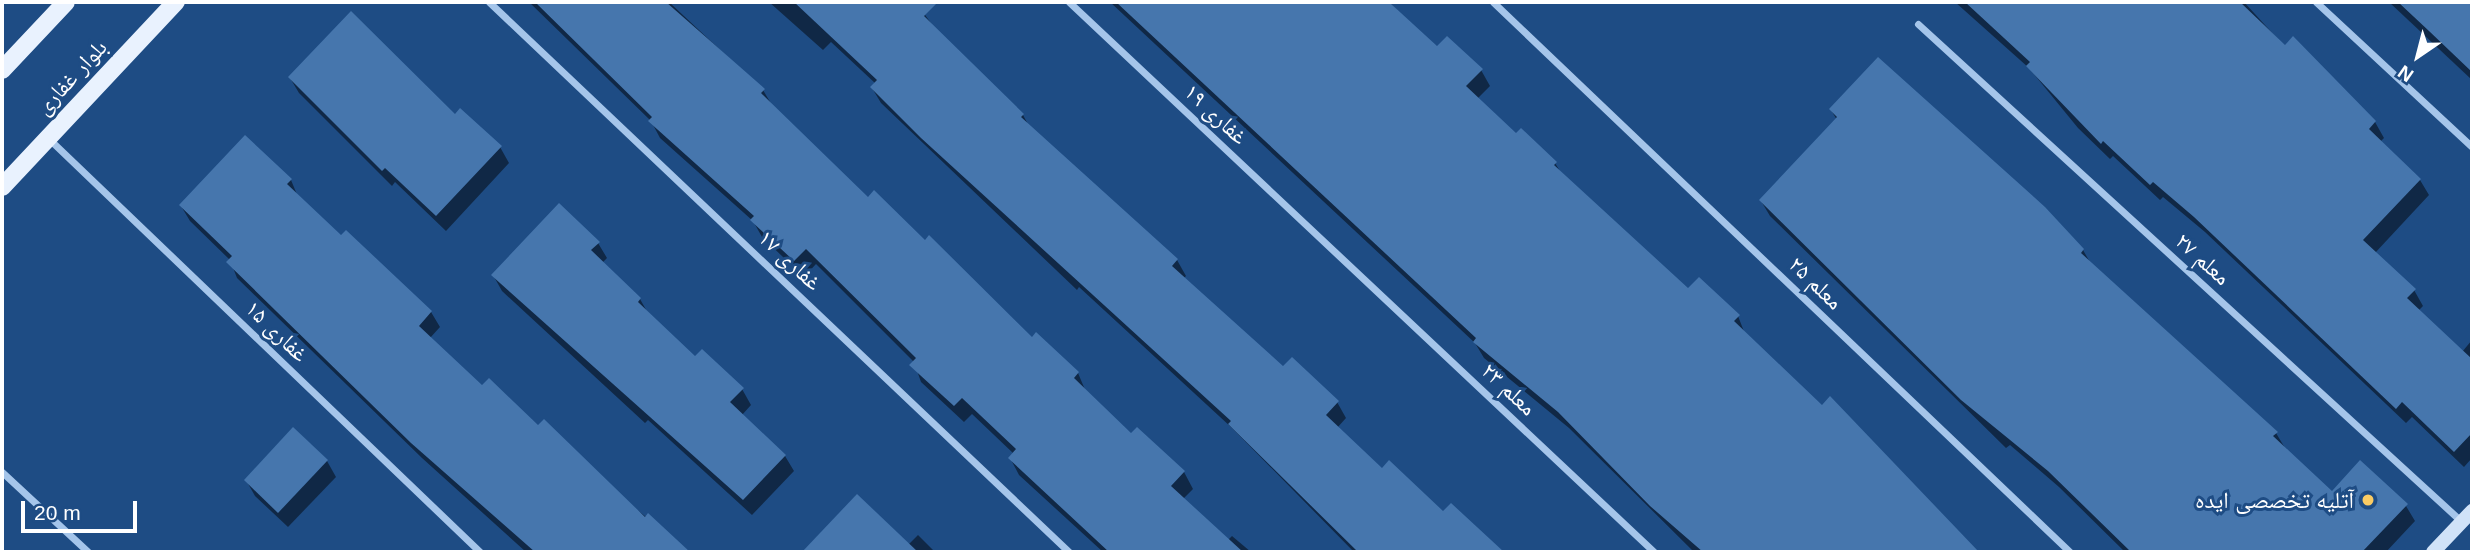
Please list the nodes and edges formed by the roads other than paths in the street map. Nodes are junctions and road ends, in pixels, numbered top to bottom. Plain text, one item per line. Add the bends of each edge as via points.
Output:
1 (66, 2) edge
2 (176, 2) edge
3 (489, 2) edge
4 (1069, 2) edge
5 (1493, 2) edge
6 (2316, 2) edge
7 (1917, 24) dead end
8 (2, 70) edge
9 (47, 138) junction
10 (2472, 147) edge
11 (2, 187) edge
12 (1337, 254) joint
13 (2, 472) edge
14 (2472, 511) edge
15 (2462, 522) junction
16 (1066, 549) edge
17 (89, 552) edge
18 (480, 552) edge
19 (1654, 552) edge
20 (2070, 552) edge
21 (2434, 552) edge

1 - 8 main road
2 - 9 main road, بلوار غفاری
3 - 16 street, غفاری ۱۷
4 - 12 street, غفاری ۱۹
5 - 20 street, معلم ۲۵
6 - 10 street
7 - 15 street, معلم ۲۷
9 - 11 main road, بلوار غفاری
9 - 18 street, غفاری ۱۵
12 - 19 street, معلم ۲۳
13 - 17 street
14 - 15 main road
15 - 21 main road

